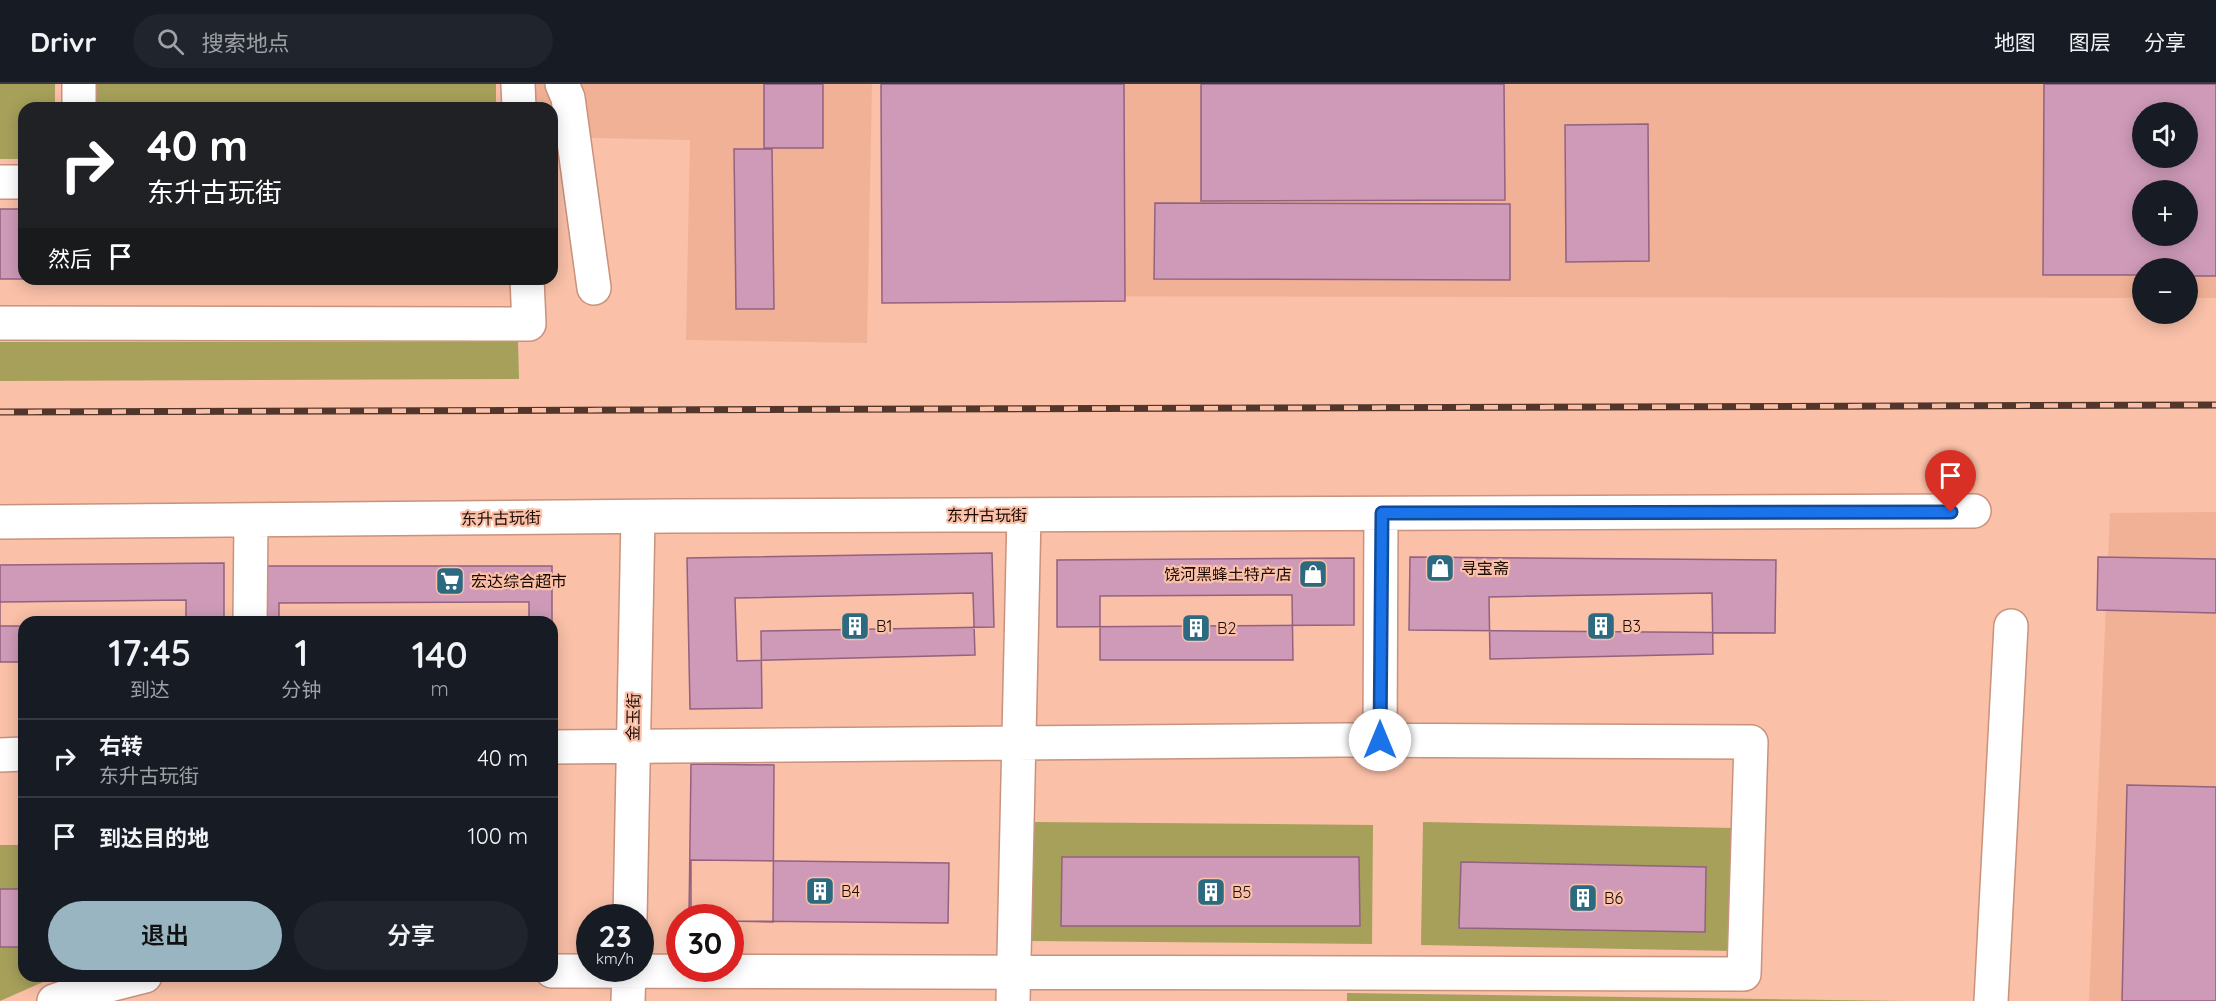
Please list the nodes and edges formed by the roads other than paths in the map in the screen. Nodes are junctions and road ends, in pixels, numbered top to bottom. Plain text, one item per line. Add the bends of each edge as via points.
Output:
1 (79, 84) edge
2 (518, 84) edge
3 (562, 84) edge
4 (79, 102) edge
5 (519, 102) edge
6 (0, 182) edge
7 (18, 182) edge
8 (527, 285) edge
9 (594, 288) dead end
10 (0, 323) edge
11 (1974, 511) dead end
12 (1382, 513) junction
13 (1024, 515) junction
14 (638, 517) junction
15 (251, 521) junction
16 (0, 522) edge
17 (250, 616) edge
18 (2011, 626) dead end
19 (1380, 740) junction
20 (1020, 742) junction
21 (633, 746) junction
22 (558, 747) edge
23 (18, 754) edge
24 (0, 755) edge
25 (630, 904) edge
26 (558, 972) edge
27 (576, 974) edge
28 (654, 980) edge
29 (121, 982) edge
30 (1013, 986) edge
31 (1326, 986) edge
32 (54, 1001) edge
33 (1991, 1001) edge

1 - 4 street
2 - 5 street
3 - 9 street via 568,98
6 - 7 street
8 - 10 street via 529,324
11 - 12 street, 东升古玩街
12 - 13 street, 东升古玩街
12 - 19 street
13 - 14 street, 东升古玩街
13 - 20 street
14 - 15 street, 东升古玩街
14 - 21 street, 金玉街
15 - 16 street, 东升古玩街
15 - 17 street
18 - 33 street
19 - 20 street
19 - 31 street via 1751,742 1744,974
20 - 21 street
20 - 30 street
21 - 22 street
21 - 25 street, 金玉街
23 - 24 street
26 - 27 street
28 - 30 street
29 - 32 street
30 - 31 street

